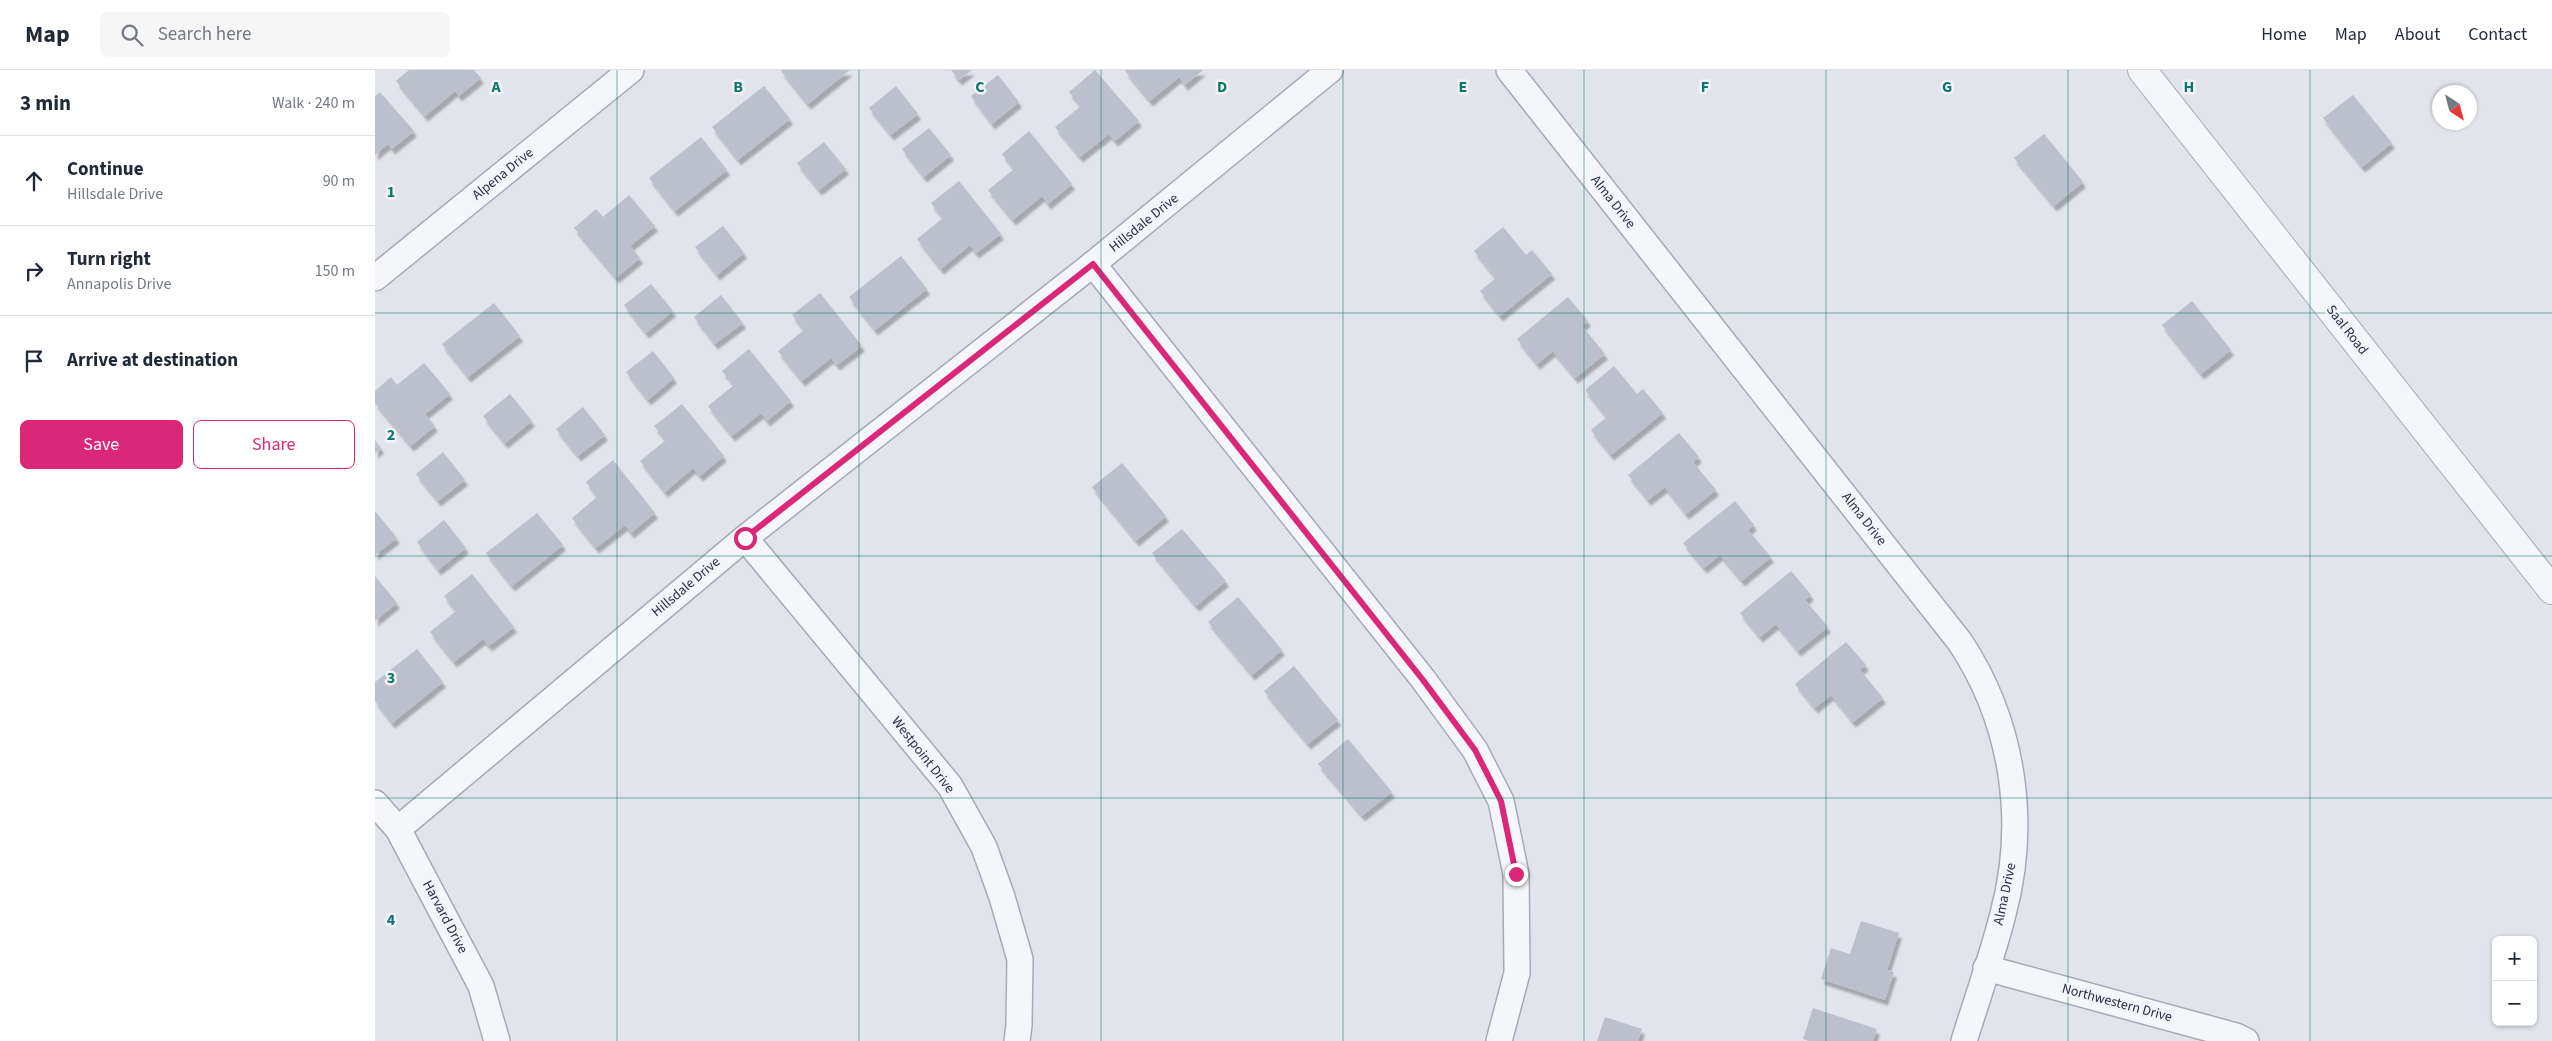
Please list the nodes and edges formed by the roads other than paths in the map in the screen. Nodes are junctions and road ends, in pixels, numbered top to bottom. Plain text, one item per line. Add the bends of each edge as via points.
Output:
1 (631, 70) edge
2 (1330, 70) edge
3 (1509, 70) edge
4 (2143, 70) edge
5 (1093, 264) junction
6 (375, 278) edge
7 (745, 538) junction
8 (2552, 590) edge
9 (375, 803) edge
10 (398, 829) junction
11 (1986, 968) junction
12 (497, 1041) edge
13 (1017, 1041) edge
14 (1499, 1041) edge
15 (1964, 1041) edge
16 (2247, 1041) edge

1 - 6 street, Alpena Drive
2 - 5 street, Hillsdale Drive
3 - 11 street, Alma Drive via 1960,642 1977,668 2001,728 2009,758 2015,806 2012,868 2003,914
4 - 8 street, Saal Road
5 - 7 street, Hillsdale Drive
5 - 14 street via 1475,750 1501,801 1516,874 1517,973
7 - 10 street, Hillsdale Drive
7 - 13 street, Westpoint Drive via 950,786 984,846 1019,959
9 - 10 street, Harvard Drive
10 - 12 street, Harvard Drive via 481,986
11 - 15 street, Alma Drive
11 - 16 street, Northwestern Drive

